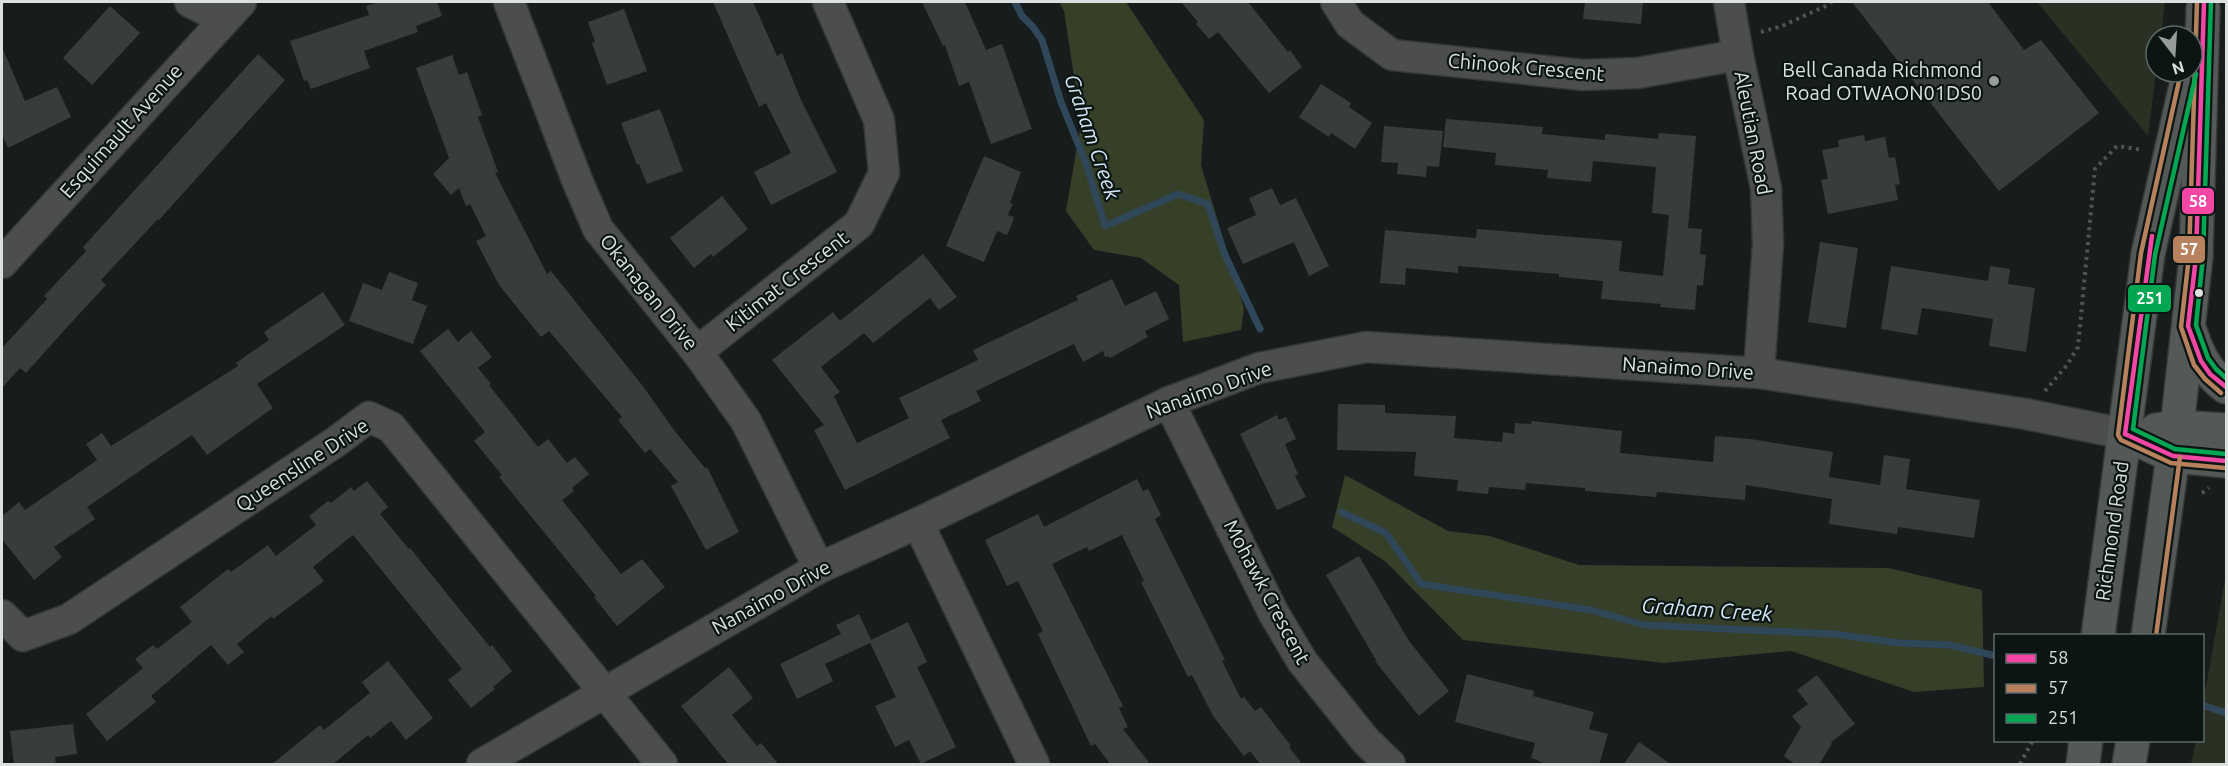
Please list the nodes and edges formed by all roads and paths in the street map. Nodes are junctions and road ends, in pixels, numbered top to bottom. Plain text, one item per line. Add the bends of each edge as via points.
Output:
1 (189, 2) edge
2 (509, 2) edge
3 (828, 2) edge
4 (1336, 2) edge
5 (1729, 2) edge
6 (1831, 2) edge
7 (2203, 5) edge
8 (228, 7) edge
9 (2199, 24) edge
10 (1737, 47) junction
11 (2186, 84) edge
12 (2170, 155) junction
13 (2, 262) edge
14 (2188, 326) junction
15 (697, 352) junction
16 (1759, 373) junction
17 (2226, 387) edge
18 (1169, 402) junction
19 (2026, 414) junction
20 (2226, 430) edge
21 (2125, 434) junction
22 (2175, 441) junction
23 (2226, 461) edge
24 (918, 524) junction
25 (819, 568) junction
26 (2, 615) edge
27 (2098, 634) edge
28 (2148, 634) edge
29 (604, 693) junction
30 (2032, 742) edge
31 (2086, 742) edge
32 (2133, 742) edge
33 (482, 765) edge
34 (662, 765) edge
35 (1034, 765) edge
36 (1390, 765) edge
37 (2020, 765) edge
38 (2083, 765) edge
39 (2129, 765) edge

1 - 8 street
2 - 15 street, Okanagan Drive via 598,228
3 - 15 street, Kitimat Crescent via 879,120 884,173 859,224
4 - 10 street, Chinook Crescent via 1350,24 1392,55 1583,75 1638,74
5 - 10 street, Aleutian Road
6 - 10 path
7 - 9 main road
7 - 14 main road via 2196,257
8 - 13 street, Esquimault Avenue
10 - 16 street, Aleutian Road via 1766,188 1768,243
11 - 12 main road, Richmond Road
12 - 19 path via 2117,146 2095,169 2078,347
12 - 21 main road, Richmond Road via 2148,254
14 - 17 main road via 2201,361
14 - 22 main road
15 - 25 street, Okanagan Drive via 746,421
16 - 18 street, Nanaimo Drive via 1365,347 1259,368
16 - 19 street, Nanaimo Drive
18 - 24 street, Nanaimo Drive
18 - 36 street, Mohawk Crescent via 1273,612 1302,661
19 - 21 street, Nanaimo Drive
20 - 22 main road
21 - 22 main road
21 - 27 main road, Richmond Road
22 - 23 main road
22 - 28 main road
24 - 25 street, Nanaimo Drive
24 - 35 street
25 - 29 street, Nanaimo Drive
26 - 29 street, Queensline Drive via 23,636 69,619 369,417 392,427
29 - 33 street, Nanaimo Drive
29 - 34 street, Queensline Drive
30 - 37 path
31 - 38 main road
32 - 39 main road

